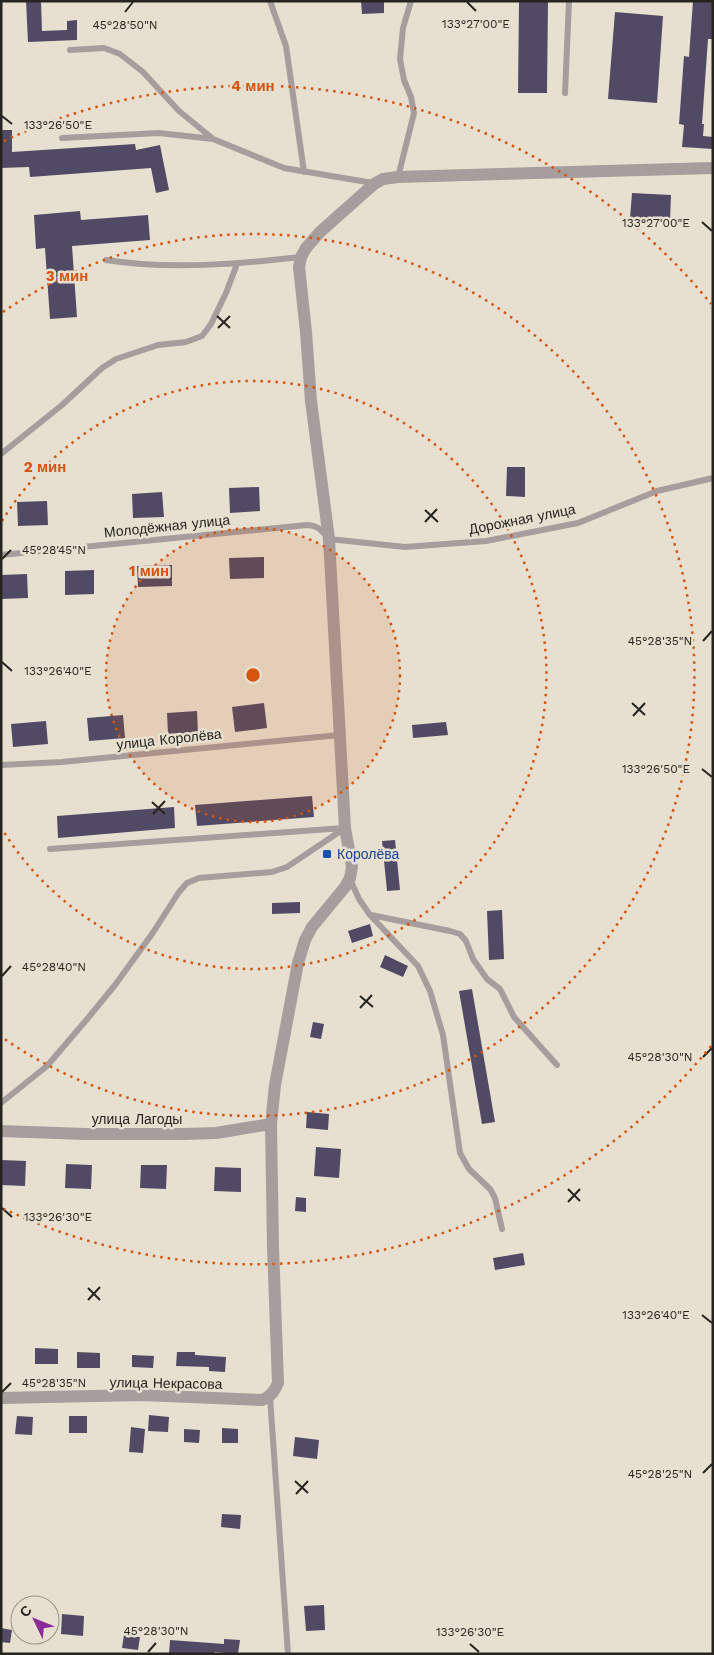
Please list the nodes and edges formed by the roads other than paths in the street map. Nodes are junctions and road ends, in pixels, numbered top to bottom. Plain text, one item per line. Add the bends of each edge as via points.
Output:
1 (270, 1) edge
2 (410, 1) edge
3 (569, 1) edge
4 (70, 50) dead end
5 (565, 93) dead end
6 (62, 138) dead end
7 (213, 139) junction
8 (713, 168) edge
9 (304, 172) junction
10 (398, 177) junction
11 (374, 184) junction
12 (301, 256) junction
13 (106, 260) dead end
14 (237, 264) junction
15 (1, 454) edge
16 (713, 478) edge
17 (329, 539) junction
18 (1, 555) edge
19 (339, 734) junction
20 (1, 765) edge
21 (345, 828) junction
22 (50, 849) dead end
23 (350, 878) junction
24 (370, 914) junction
25 (558, 1065) dead end
26 (1, 1104) edge
27 (271, 1124) junction
28 (1, 1131) edge
29 (502, 1229) dead end
30 (270, 1397) junction
31 (1, 1398) edge
32 (288, 1654) edge

1 - 9 lane via 286,46
2 - 10 lane via 400,59 414,113
3 - 5 lane
4 - 7 lane via 104,48 120,54
6 - 7 lane via 159,134
7 - 9 lane via 284,168
8 - 10 street
9 - 11 lane
10 - 11 street
11 - 12 street via 320,232
12 - 14 lane
12 - 17 street via 299,276 311,401
13 - 14 lane via 138,265
14 - 15 lane via 215,316 202,336 151,347 116,359
16 - 17 lane, Дорожная улица via 657,491 578,522 486,541 405,547
17 - 18 lane, Молодёжная улица via 320,528 307,524
17 - 19 street
19 - 20 lane, улица Королёва via 62,762
19 - 21 street
21 - 22 lane
21 - 23 street via 352,867
21 - 26 lane via 287,867 272,872 199,878 187,883 88,1018 47,1066
23 - 24 lane
23 - 27 street via 305,940 275,1085
24 - 25 lane via 460,934 487,979 500,990 514,1017
24 - 29 lane via 418,966 430,991 443,1035 460,1153 469,1169 495,1198
27 - 28 street, улица Лагоды via 216,1133 183,1134
27 - 30 street via 278,1375 275,1391
30 - 31 street, улица Некрасова via 250,1401 142,1395
30 - 32 lane

